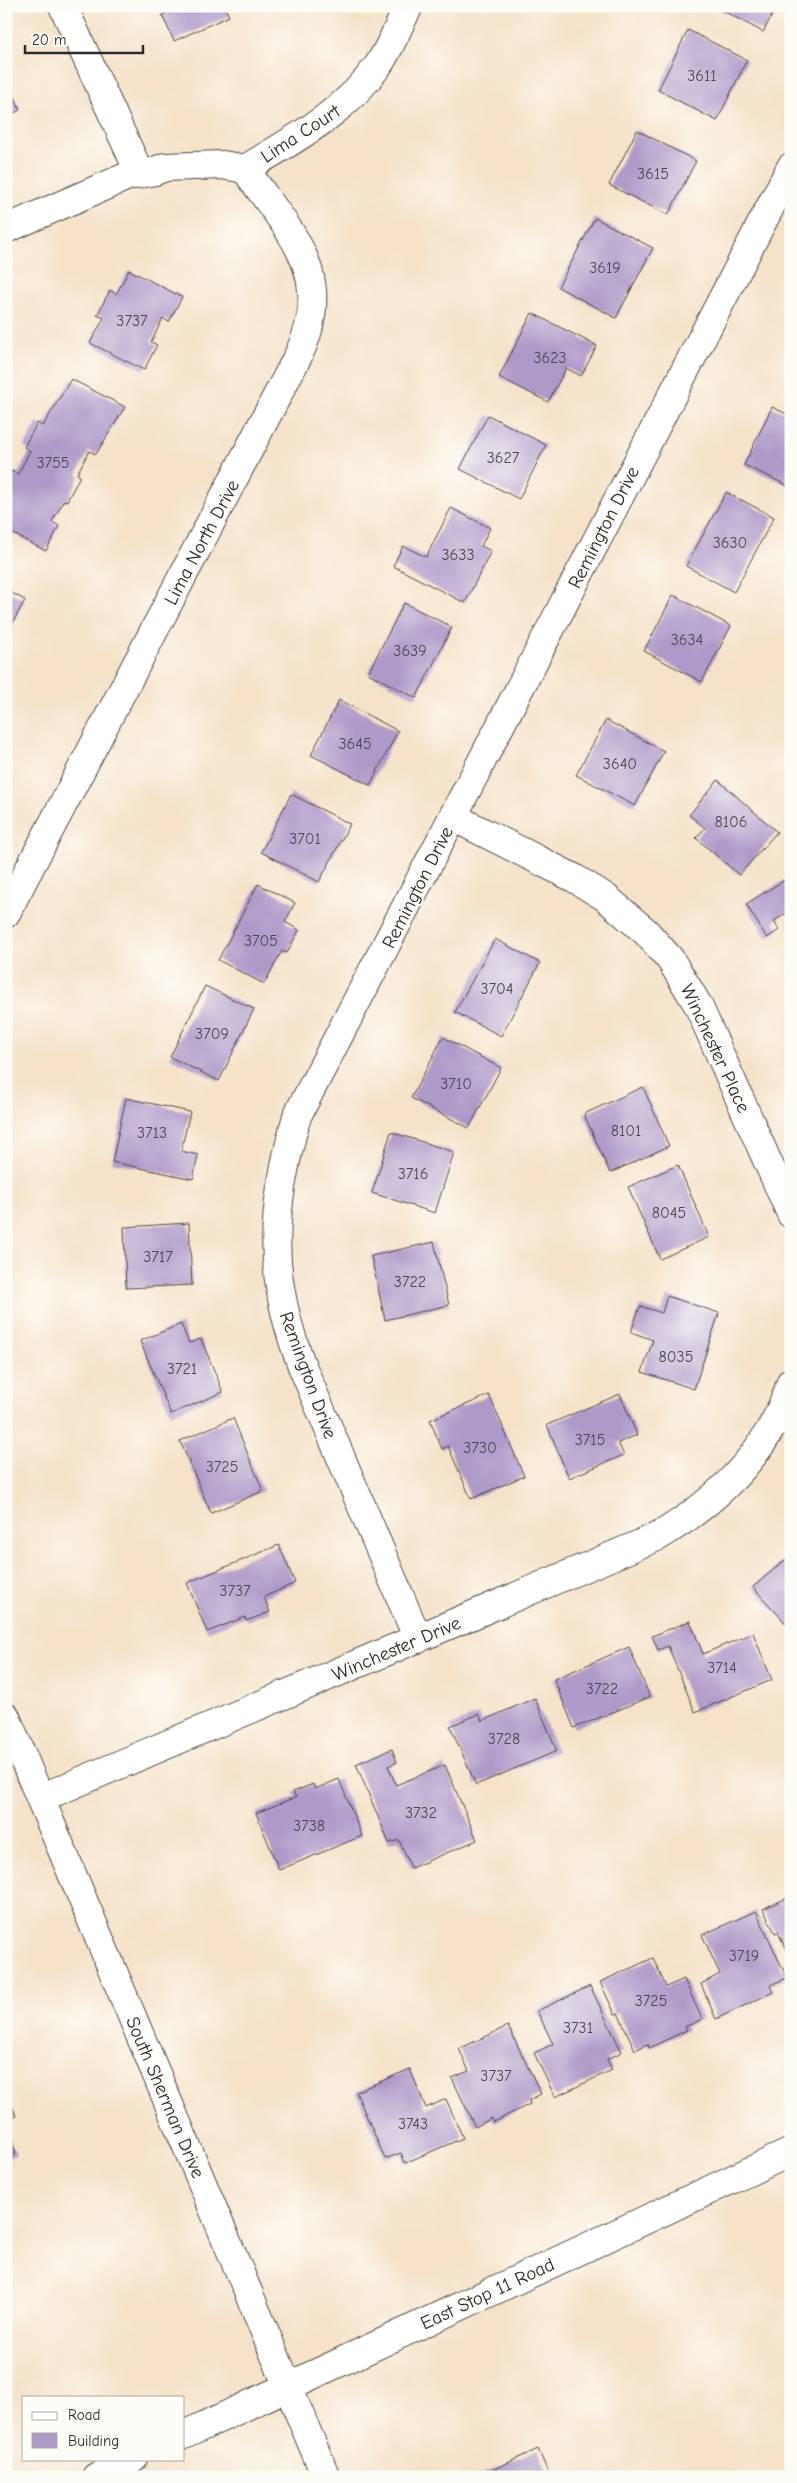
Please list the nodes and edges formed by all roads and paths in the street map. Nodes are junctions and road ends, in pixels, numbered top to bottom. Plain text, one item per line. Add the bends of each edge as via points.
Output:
1 (63, 6) edge
2 (409, 6) edge
3 (791, 167) edge
4 (244, 169) junction
5 (140, 174) junction
6 (6, 229) edge
7 (453, 817) junction
8 (6, 913) edge
9 (791, 1214) edge
10 (791, 1382) edge
11 (418, 1639) junction
12 (6, 1717) edge
13 (40, 1798) junction
14 (791, 2152) edge
15 (286, 2386) junction
16 (185, 2435) edge
17 (131, 2460) edge
18 (96, 2477) edge
19 (326, 2477) edge

1 - 5 street
2 - 4 street, Lima Court via 377,66 342,107
3 - 7 street, Remington Drive
4 - 5 street, Lima Court via 223,165 164,167
4 - 8 street, Lima North Drive via 303,253 311,275 314,300 308,334
5 - 6 street, Lima Court via 128,176
7 - 9 street, Winchester Place via 605,897 646,932 670,959 698,1005
7 - 11 street, Remington Drive via 297,1116 279,1188 276,1224 277,1277 296,1349
10 - 11 street, Winchester Drive via 767,1435 737,1475 691,1516 659,1536
11 - 13 street, Winchester Drive
12 - 13 street, South Sherman Drive
13 - 15 street, South Sherman Drive
14 - 15 street, East Stop 11 Road
15 - 16 street, East Stop 11 Road
15 - 19 street, South Sherman Drive
17 - 18 street

